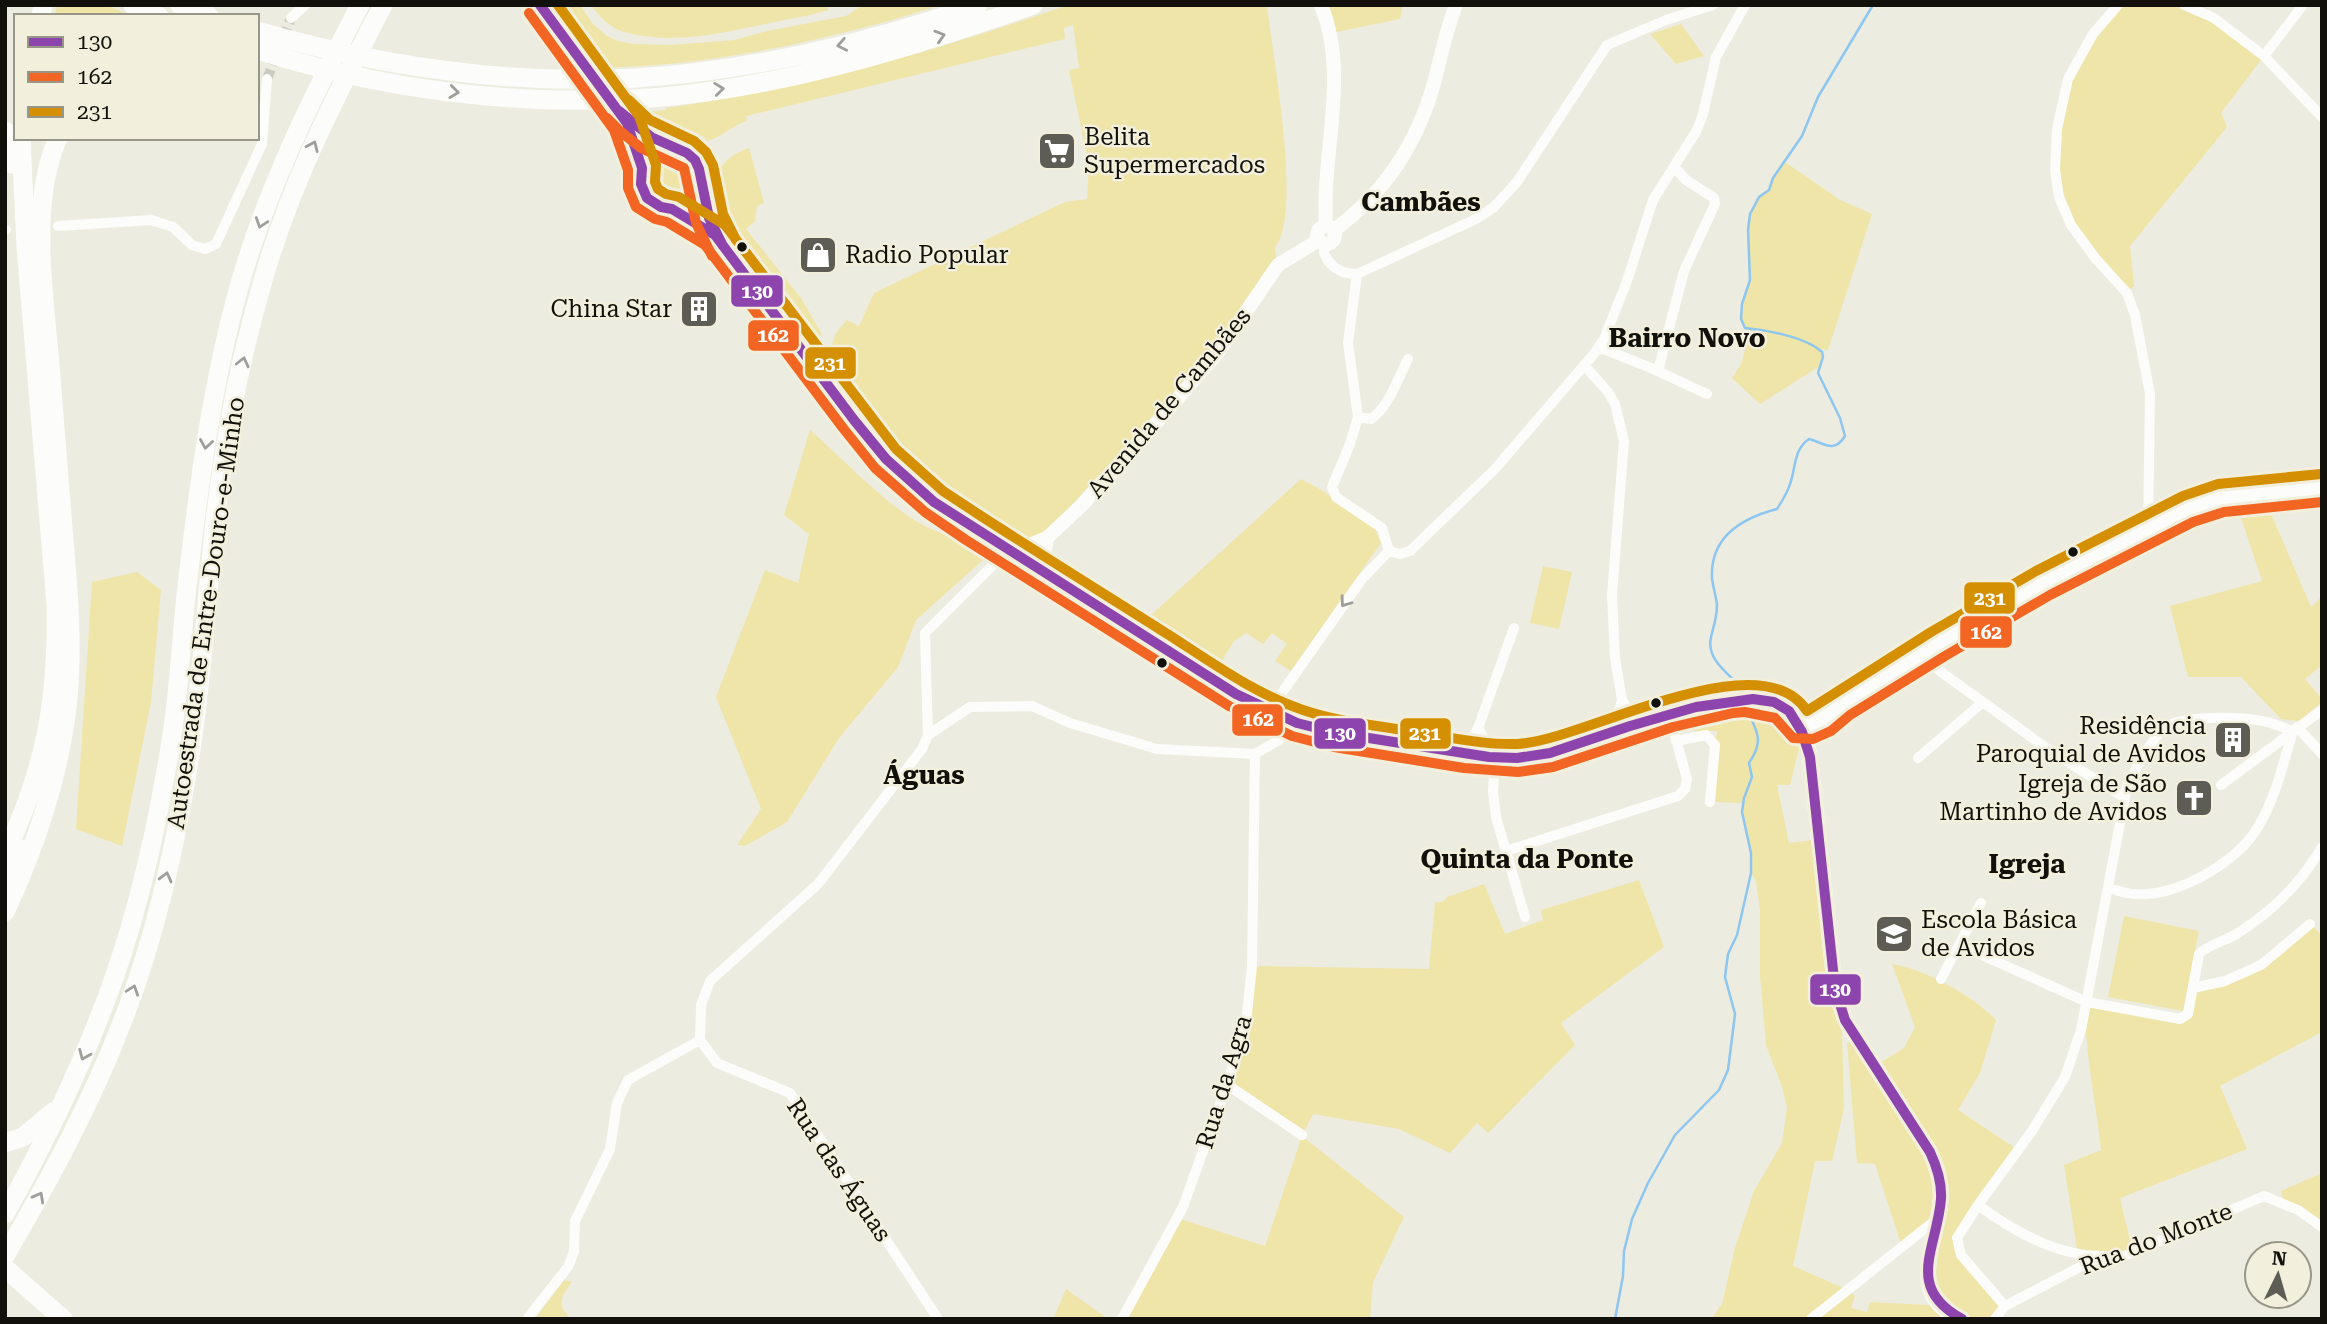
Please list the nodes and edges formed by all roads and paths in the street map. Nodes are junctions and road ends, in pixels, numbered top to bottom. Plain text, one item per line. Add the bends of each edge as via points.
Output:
1 (132, 5) edge
2 (180, 5) edge
3 (305, 5) edge
4 (360, 5) edge
5 (383, 5) edge
6 (540, 5) edge
7 (978, 5) edge
8 (1032, 5) edge
9 (1321, 5) edge
10 (1456, 5) edge
11 (1713, 5) edge
12 (1745, 5) edge
13 (2118, 5) edge
14 (2185, 5) edge
15 (2303, 5) edge
16 (154, 14) edge
17 (204, 14) edge
18 (290, 18) tunnel mouth
19 (259, 32) edge
20 (259, 51) edge
21 (2264, 56) junction
22 (259, 58) edge
23 (298, 63) junction
24 (267, 79) tunnel mouth
25 (623, 117) junction
26 (2322, 117) edge
27 (5, 131) edge
28 (21, 140) edge
29 (30, 140) edge
30 (57, 140) edge
31 (673, 148) junction
32 (642, 168) junction
33 (1675, 168) junction
34 (701, 182) junction
35 (672, 209) junction
36 (58, 226) dead end
37 (1330, 228) junction
38 (715, 236) junction
39 (1322, 242) junction
40 (26, 247) junction
41 (42, 270) junction
42 (1357, 274) junction
43 (1599, 347) junction
44 (1408, 359) dead end
45 (1584, 365) junction
46 (1658, 371) junction
47 (1707, 394) dead end
48 (1358, 417) junction
49 (2322, 488) edge
50 (2148, 529) junction
51 (1047, 538) junction
52 (1389, 551) junction
53 (1013, 554) junction
54 (1036, 568) junction
55 (1514, 628) dead end
56 (1919, 656) junction
57 (1622, 700) junction
58 (1983, 702) junction
59 (1783, 706) junction
60 (2322, 710) edge
61 (1269, 711) junction
62 (1669, 714) junction
63 (1823, 715) junction
64 (1297, 723) junction
65 (1640, 724) junction
66 (1800, 726) junction
67 (1478, 728) junction
68 (2295, 729) junction
69 (1620, 730) junction
70 (928, 735) junction
71 (61, 740) junction
72 (1676, 741) junction
73 (1255, 754) junction
74 (1466, 754) junction
75 (2322, 754) edge
76 (1492, 757) junction
77 (1810, 758) junction
78 (1918, 758) dead end
79 (2221, 785) dead end
80 (2125, 798) junction
81 (1710, 802) dead end
82 (2322, 847) edge
83 (1506, 850) junction
84 (5, 854) edge
85 (5, 878) edge
86 (2109, 888) junction
87 (1981, 903) dead end
88 (5, 912) edge
89 (1525, 917) dead end
90 (2310, 923) dead end
91 (1959, 945) junction
92 (1941, 979) dead end
93 (2193, 988) junction
94 (2087, 1002) junction
95 (700, 1040) junction
96 (1226, 1084) junction
97 (61, 1104) junction
98 (1302, 1135) dead end
99 (5, 1143) edge
100 (1978, 1205) junction
101 (5, 1214) edge
102 (1937, 1219) junction
103 (2322, 1227) edge
104 (5, 1256) edge
105 (2101, 1256) junction
106 (5, 1268) edge
107 (5, 1280) edge
108 (27, 1293) junction
109 (2005, 1306) junction
110 (49, 1319) edge
111 (63, 1319) edge
112 (527, 1319) edge
113 (938, 1319) edge
114 (1122, 1319) edge
115 (1811, 1319) edge
116 (1962, 1319) edge
117 (1995, 1319) edge

1 - 16 highway
2 - 17 highway
3 - 18 street
4 -> 97 highway, Autoestrada de Entre-Douro-e-Minho via 307,110 239,286 197,501 172,738 153,844 114,977
104 -> 5 highway, Autoestrada de Entre-Douro-e-Minho via 84,1110 122,1025 149,943 173,850 192,740 217,504 259,291 287,202
6 - 25 main road
7 -> 19 highway via 855,42 736,66 636,78 483,75 395,63
23 -> 8 highway via 386,83 479,95 571,100 652,97 738,86 861,60
9 - 37 street via 1334,58 1326,193
10 - 37 street via 1429,97 1397,169 1373,198
11 - 42 street via 1607,45 1517,182 1494,207 1457,230
12 - 33 street via 1716,57 1703,114
13 - 50 street via 2092,34 2068,79 2057,129 2055,170 2059,197 2071,225 2127,293 2135,315 2150,394
14 - 21 street via 2214,18
15 - 21 street
20 - 23 highway
21 - 26 street
22 - 23 highway
24 - 36 street via 262,144 216,244 205,248 192,245 173,227 151,220
25 - 31 main road
25 - 32 main road
27 - 40 highway
28 - 40 highway
29 - 41 highway via 35,232
30 - 41 highway via 44,179
31 - 32 main road via 653,154
31 - 34 main road via 695,160
32 - 35 main road via 641,184 648,198
33 - 43 street via 1653,200 1619,305
33 - 46 street via 1714,198 1715,204 1684,271
34 - 35 main road via 689,203
34 - 38 main road
35 - 38 main road
37 - 39 street via 1319,230
38 - 53 main road via 886,459 934,502
39 - 42 street via 1331,264 1346,274
39 - 51 street, Avenida de Cambães via 1278,265 1219,351
40 - 84 highway via 57,648 44,752 25,812
41 - 71 highway via 71,640
42 - 48 street via 1348,343
43 - 45 street
43 - 46 street
44 - 48 street via 1376,416
45 - 52 street via 1458,506 1410,551
45 - 57 street via 1615,404 1624,441 1612,595
46 - 47 street
48 - 52 street via 1332,487 1336,496 1382,528
49 - 50 street via 2212,500
50 - 56 street via 2043,583
51 - 53 street, Avenida de Cambães
51 - 54 street, Avenida de Cambães
52 -> 61 street via 1362,579
53 - 54 main road
53 - 70 street via 925,633
54 - 61 main road
55 - 67 street
56 - 58 street
56 - 63 street
57 - 65 street
57 - 69 street via 1617,720
58 - 78 street
58 - 80 street
59 - 62 main road via 1761,699 1731,699
59 - 63 street
59 - 66 main road
60 - 68 street
61 - 64 main road
62 - 65 main road
62 - 72 street
63 - 66 street
63 - 77 street
64 - 73 street
64 - 74 main road
65 - 69 main road
66 - 77 main road
67 - 74 street
67 - 76 street
68 - 75 street
68 - 79 street
68 - 80 street via 2236,718 2167,726 2133,773
68 - 86 street via 2272,799 2258,829 2241,849 2217,867 2168,890 2136,895
69 - 76 main road via 1530,757
70 - 73 street via 970,707 1032,706 1070,723 1157,749
70 - 95 street via 818,884 710,981 701,1005
71 - 85 highway via 47,792
71 - 88 highway via 40,829
72 - 81 street via 1706,735 1715,745
72 - 83 street via 1687,779 1678,796
73 - 96 street, Rua da Agra via 1252,966 1245,1033
74 - 76 main road
76 - 83 street via 1496,817
77 - 102 main road via 1839,1005 1940,1173
80 - 86 street
82 - 93 street via 2298,883 2265,914 2199,954
83 - 89 street
86 - 94 street
87 - 91 street
90 - 93 street via 2261,965 2225,981
91 - 92 street
91 - 94 street
93 - 94 street via 2188,1014 2180,1019
94 - 100 street via 2058,1090
95 - 112 street via 628,1080 617,1103 610,1149 575,1221 574,1252 568,1267
95 - 113 street, Rua das Águas via 717,1063 790,1093
96 - 98 street
96 - 114 street, Rua da Agra via 1183,1207
97 - 99 highway via 23,1137
97 - 101 highway, Autoestrada de Entre-Douro-e-Minho
100 - 105 street via 2031,1238 2078,1256
100 - 109 street via 1957,1238 1958,1248
102 - 115 street
102 - 116 main road via 1928,1283 1944,1308
103 - 105 street, Rua do Monte via 2298,1210 2264,1196 2122,1257
105 - 109 street, Rua do Monte
106 - 108 highway
107 - 108 highway
108 - 110 highway
108 - 111 highway
109 - 117 street, Rua do Monte

